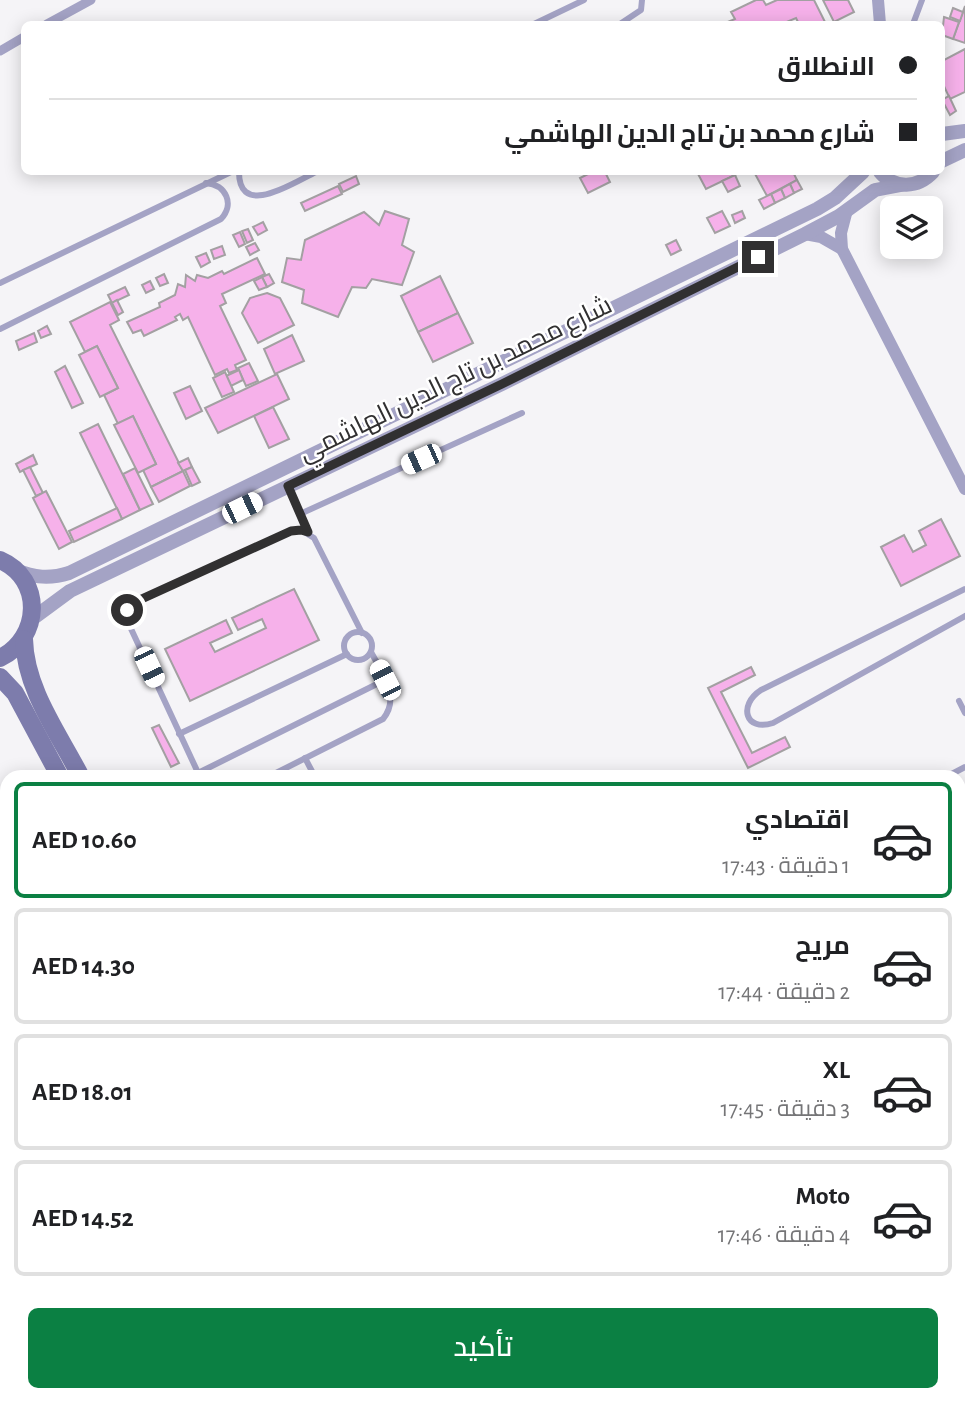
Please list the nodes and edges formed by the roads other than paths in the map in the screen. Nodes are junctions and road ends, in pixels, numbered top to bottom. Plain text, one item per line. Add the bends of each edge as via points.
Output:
1 (91, 0) edge
2 (584, 0) edge
3 (642, 0) edge
4 (878, 0) edge
5 (922, 0) edge
6 (52, 21) edge
7 (540, 21) edge
8 (624, 21) edge
9 (880, 21) edge
10 (914, 21) edge
11 (21, 39) edge
12 (0, 51) edge
13 (965, 131) edge
14 (945, 134) edge
15 (965, 150) edge
16 (945, 160) edge
17 (224, 175) edge
18 (240, 175) edge
19 (309, 175) edge
20 (860, 175) edge
21 (884, 175) edge
22 (929, 175) edge
23 (206, 183) junction
24 (901, 185) junction
25 (847, 210) junction
26 (805, 234) junction
27 (842, 248) junction
28 (0, 283) edge
29 (0, 329) edge
30 (522, 413) dead end
31 (288, 486) junction
32 (965, 489) edge
33 (300, 514) junction
34 (308, 532) junction
35 (7, 565) edge
36 (965, 589) edge
37 (965, 616) edge
38 (32, 619) junction
39 (362, 633) junction
40 (24, 639) junction
41 (371, 652) junction
42 (346, 654) junction
43 (0, 658) edge
44 (0, 677) edge
45 (385, 680) junction
46 (959, 701) dead end
47 (965, 713) edge
48 (179, 734) junction
49 (305, 758) junction
50 (56, 770) edge
51 (77, 770) edge
52 (197, 770) edge
53 (209, 770) edge
54 (282, 770) edge
55 (311, 770) edge

1 - 6 street
2 - 7 lane
3 - 8 lane via 641,10
4 - 9 street
5 - 10 lane
11 - 12 street
13 - 14 street
15 - 16 street
17 - 23 lane
18 - 19 lane via 243,188 263,196
20 - 35 street, شارع محمد بن تاج الدين الهاشمي via 817,209 69,573 36,577
21 - 24 street
22 - 24 street, شارع محمد بن تاج الدين الهاشمي via 919,183
23 - 28 lane
23 - 29 lane via 219,186 227,195 228,208 221,219
24 - 25 street, شارع محمد بن تاج الدين الهاشمي via 876,190
25 - 26 street, شارع محمد بن تاج الدين الهاشمي
25 - 27 street
26 - 27 street
26 - 31 street, شارع محمد بن تاج الدين الهاشمي
27 - 32 street
30 - 33 lane
31 - 33 lane
31 - 38 street, شارع محمد بن تاج الدين الهاشمي via 70,591
33 - 34 lane
34 - 39 lane
34 - 48 lane via 291,531 128,606 127,618
35 - 38 main road via 22,577 32,597
36 - 37 lane via 761,690 749,701 747,716 756,724 773,723
38 - 40 main road
39 - 41 lane via 372,643
39 - 42 lane via 346,639
40 - 43 main road
40 - 51 main road via 32,684
41 - 42 lane via 358,661
41 - 45 lane
42 - 48 lane
44 - 50 main road via 15,693
45 - 49 lane via 391,693 383,719
45 - 53 lane
46 - 47 lane
48 - 52 lane
49 - 54 lane
49 - 55 lane

